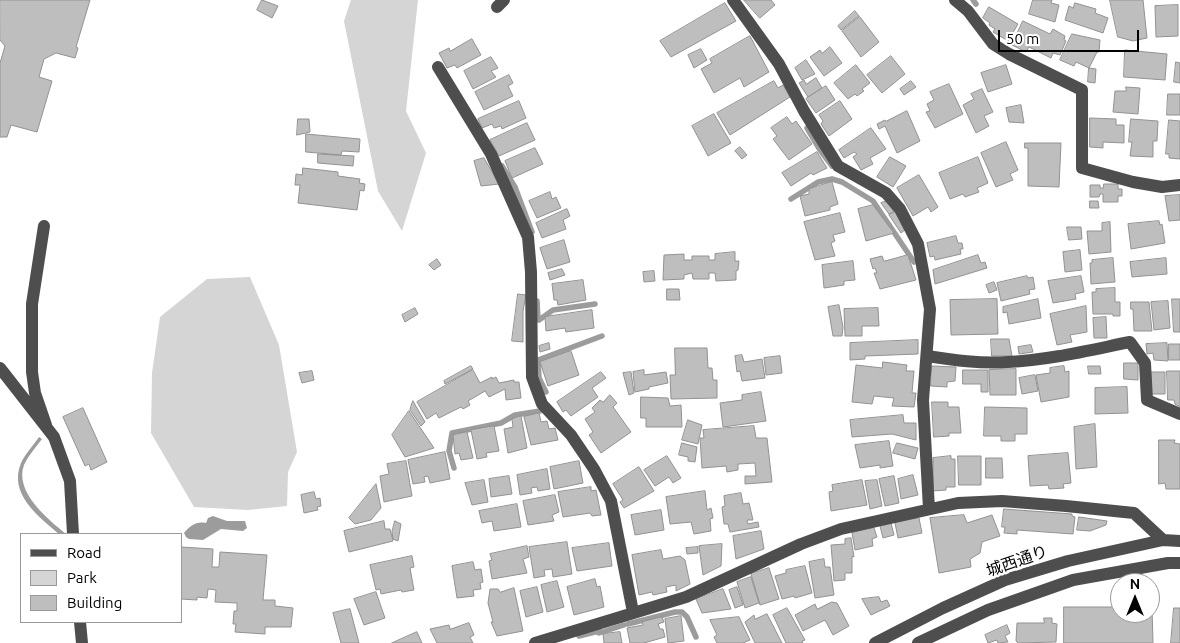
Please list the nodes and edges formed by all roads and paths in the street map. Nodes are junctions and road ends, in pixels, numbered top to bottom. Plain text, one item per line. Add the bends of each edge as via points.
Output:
1 (734, 0) edge
2 (956, 0) edge
3 (438, 67) dead end
4 (1180, 185) edge
5 (44, 226) dead end
6 (926, 356) junction
7 (0, 368) edge
8 (1180, 414) edge
9 (46, 425) junction
10 (929, 509) junction
11 (73, 533) edge
12 (1163, 540) junction
13 (1180, 541) edge
14 (1180, 563) edge
15 (633, 612) junction
16 (80, 623) edge
17 (82, 643) edge
18 (535, 643) edge
19 (875, 643) edge
20 (918, 643) edge

1 - 6 street via 779,64 838,166 886,193 900,209 918,244 930,310
2 - 4 street via 993,44 1082,90 1082,168 1133,182 1162,187
3 - 15 street via 491,154 528,237 532,377 542,404 571,435 612,501
5 - 9 street via 32,304 32,372
6 - 8 street via 1007,362 1130,342 1145,363 1147,400
6 - 10 street via 924,400
7 - 9 street
9 - 11 street via 54,437 70,481
10 - 12 street via 958,503 1002,501 1134,513
10 - 15 street via 841,529 686,597
12 - 13 street, 城西通り
12 - 19 street, 城西通り via 1068,561 1005,580
14 - 20 street via 1073,580 988,610
15 - 18 street
16 - 17 street

